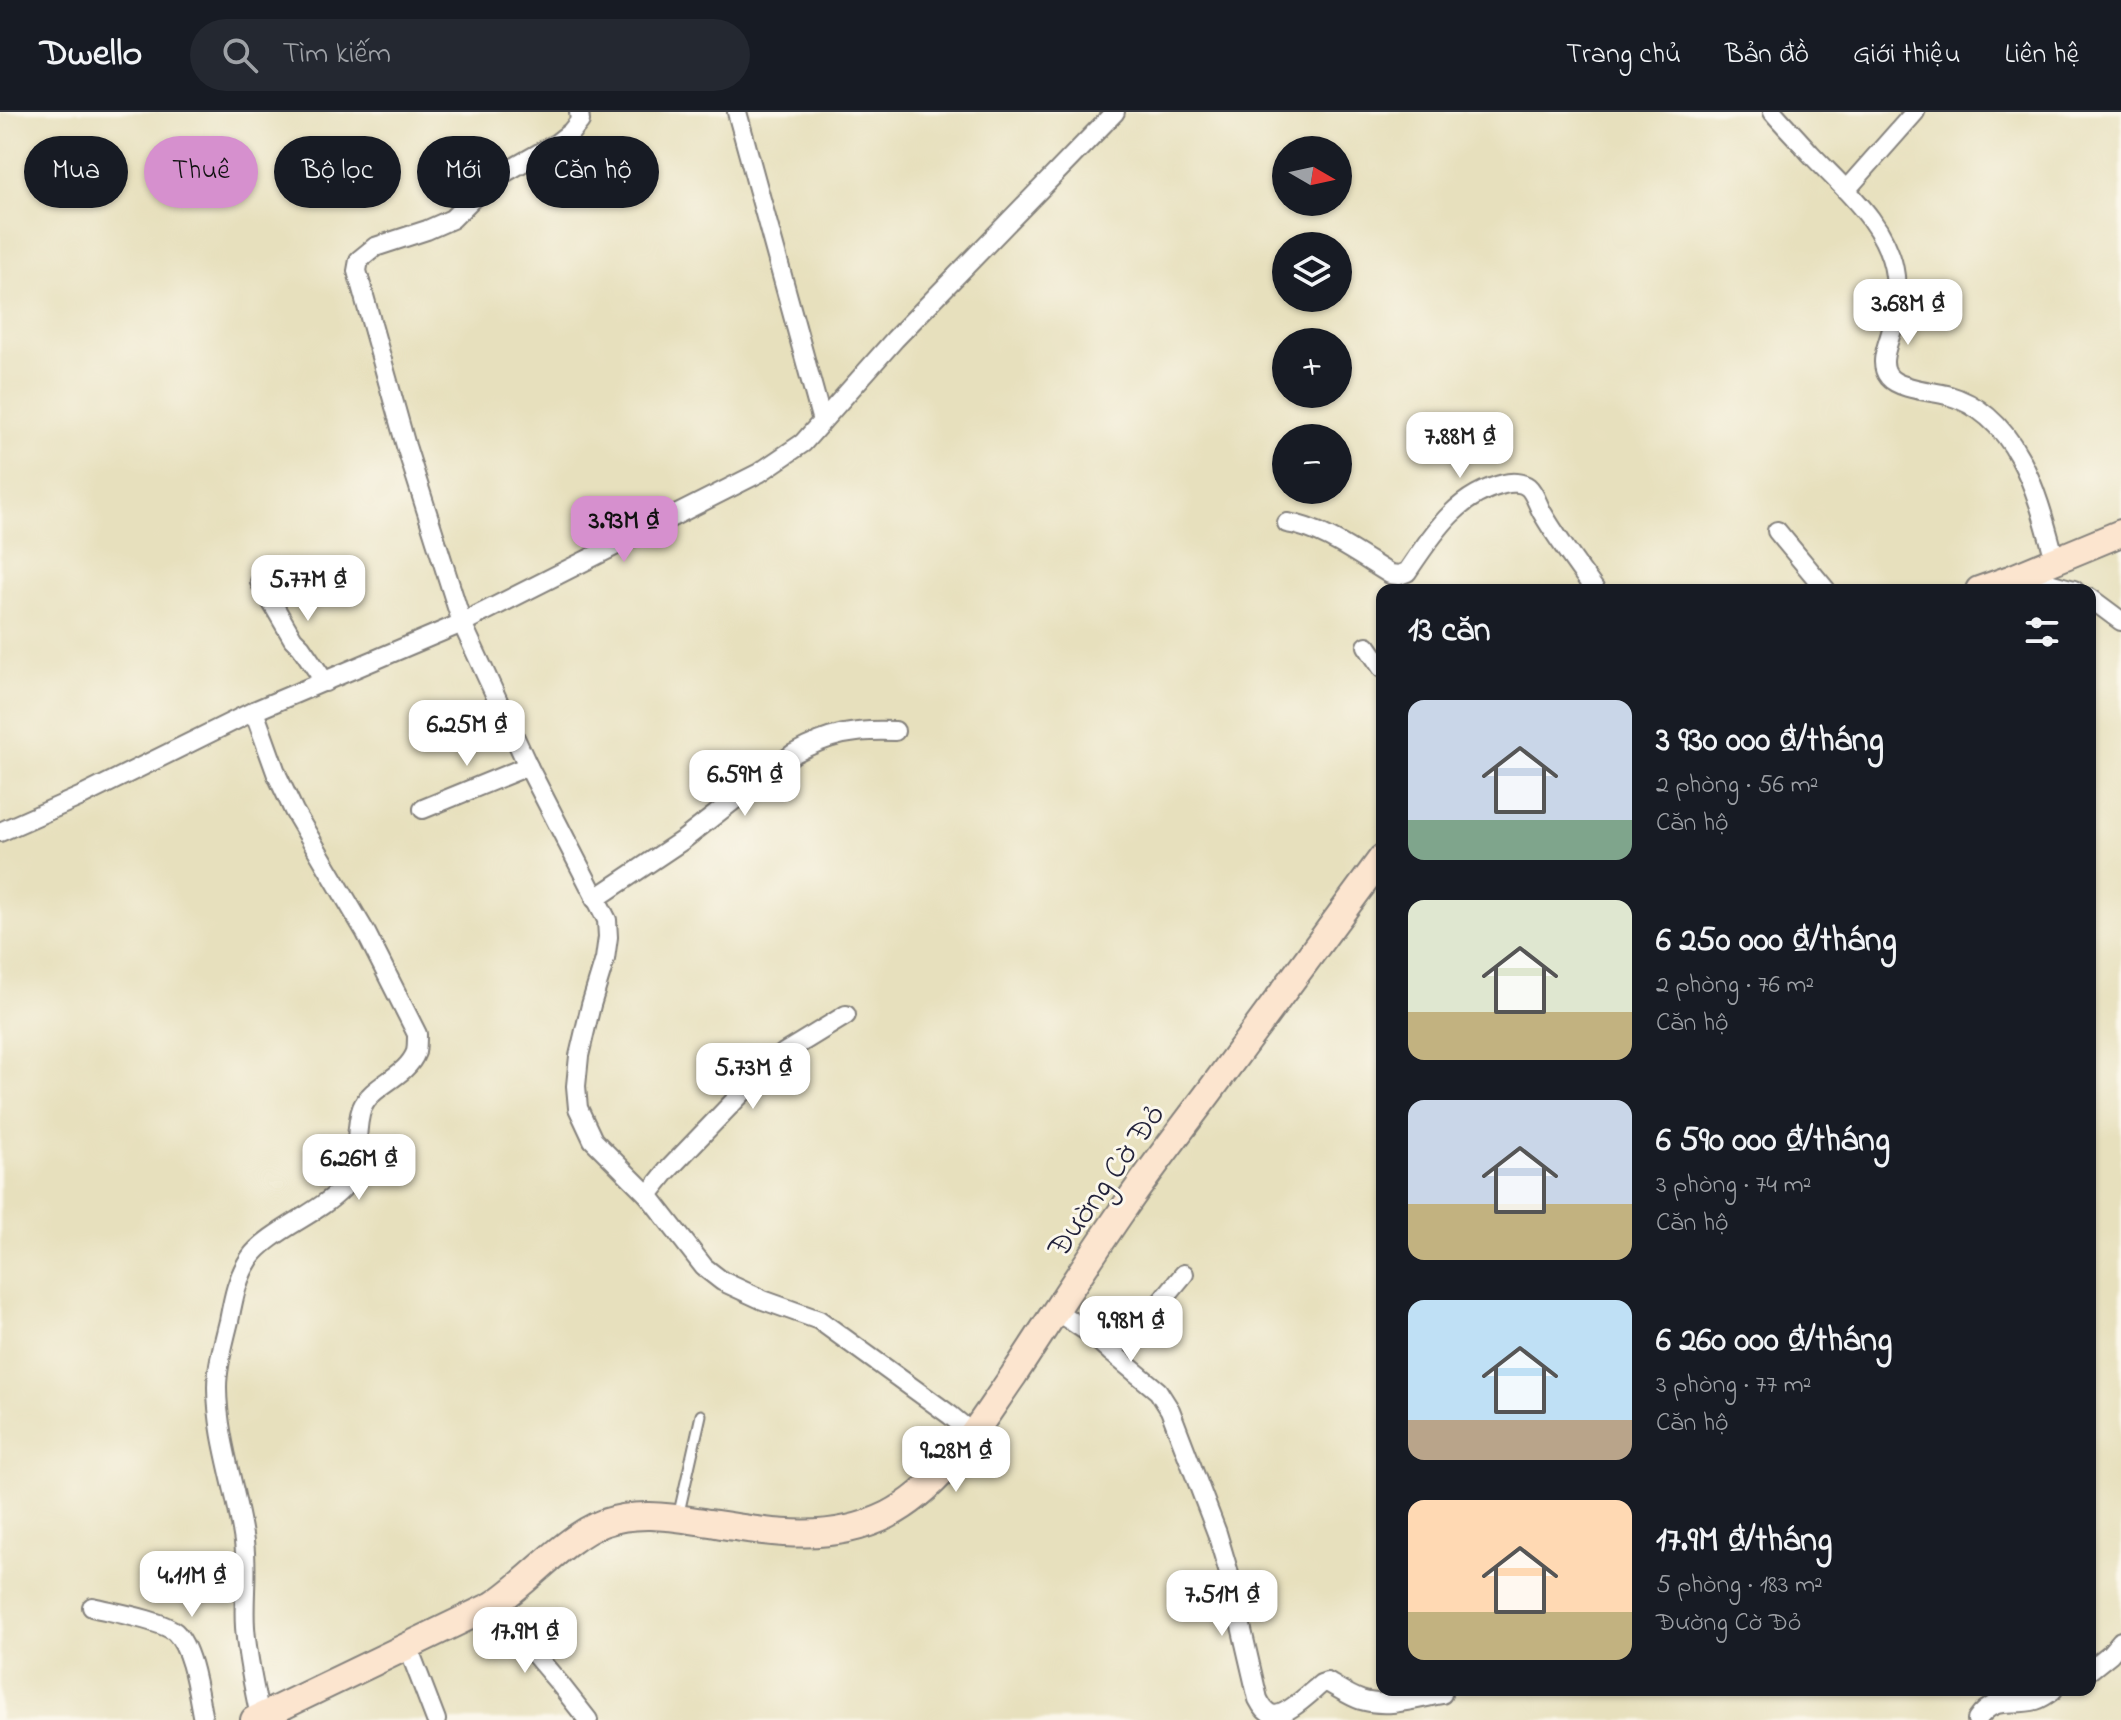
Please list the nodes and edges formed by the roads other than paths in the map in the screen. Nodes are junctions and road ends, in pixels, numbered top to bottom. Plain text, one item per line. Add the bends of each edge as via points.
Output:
1 (579, 112) edge
2 (737, 112) edge
3 (1115, 112) edge
4 (1773, 112) edge
5 (1915, 112) edge
6 (1846, 190) junction
7 (822, 421) junction
8 (1287, 523) dead end
9 (1777, 531) dead end
10 (2121, 533) edge
11 (2055, 560) junction
12 (2020, 575) junction
13 (260, 582) dead end
14 (1591, 584) edge
15 (1821, 584) edge
16 (1995, 584) edge
17 (2052, 584) edge
18 (2096, 602) edge
19 (2121, 621) edge
20 (462, 623) junction
21 (1367, 646) dead end
22 (1376, 659) edge
23 (325, 682) junction
24 (254, 711) junction
25 (895, 731) dead end
26 (528, 766) junction
27 (423, 809) dead end
28 (0, 832) edge
29 (1376, 866) edge
30 (595, 899) junction
31 (846, 1015) dead end
32 (648, 1195) junction
33 (1184, 1274) dead end
34 (1056, 1311) junction
35 (1111, 1352) junction
36 (701, 1415) dead end
37 (973, 1434) junction
38 (678, 1518) junction
39 (493, 1605) junction
40 (92, 1607) dead end
41 (2121, 1641) edge
42 (408, 1647) junction
43 (2096, 1665) edge
44 (1432, 1696) edge
45 (2044, 1696) edge
46 (257, 1719) edge
47 (203, 1720) edge
48 (436, 1720) edge
49 (588, 1720) edge
50 (1977, 1720) edge

1 - 20 street via 580,121 571,132 499,176 452,219 375,247 357,265
2 - 7 street
3 - 7 street
4 - 6 street
5 - 6 street
6 - 11 street via 1887,245 1895,275 1884,364 1888,376 1898,384 1965,401 2001,430 2033,484
7 - 20 street via 803,443 759,473
8 - 14 street via 1306,527 1399,575 1464,502 1494,486 1520,484 1528,487
9 - 15 street
10 - 11 main road
11 - 12 main road
12 - 16 main road
12 - 17 street
13 - 23 street
18 - 19 street
20 - 23 street
20 - 26 street
21 - 22 street
23 - 24 street
24 - 28 street
24 - 46 street via 294,811 366,933 417,1034 416,1052 363,1106 355,1162 344,1187 251,1256 231,1312 217,1385 245,1545 245,1624
25 - 30 street via 837,734 793,754 683,840
26 - 27 street
26 - 30 street
29 - 34 main road, Đường Cờ Đỏ via 1124,1207
30 - 32 street via 607,920 608,937 579,1056 578,1108 593,1140
31 - 32 street via 768,1066
32 - 37 street via 704,1267 722,1281 819,1320
33 - 35 street
34 - 35 street
34 - 37 main road, Đường Cờ Đỏ
35 - 44 street via 1158,1391 1170,1410 1217,1533 1264,1709 1282,1713 1327,1682 1369,1702
36 - 38 lane
37 - 38 main road, Đường Cờ Đỏ via 916,1496 848,1529 801,1535
38 - 39 main road, Đường Cờ Đỏ via 605,1522 575,1539
39 - 42 main road, Đường Cờ Đỏ
39 - 49 street
40 - 47 street via 176,1633 186,1649
41 - 43 street
42 - 46 main road, Đường Cờ Đỏ
42 - 48 street
45 - 50 street via 1994,1703

